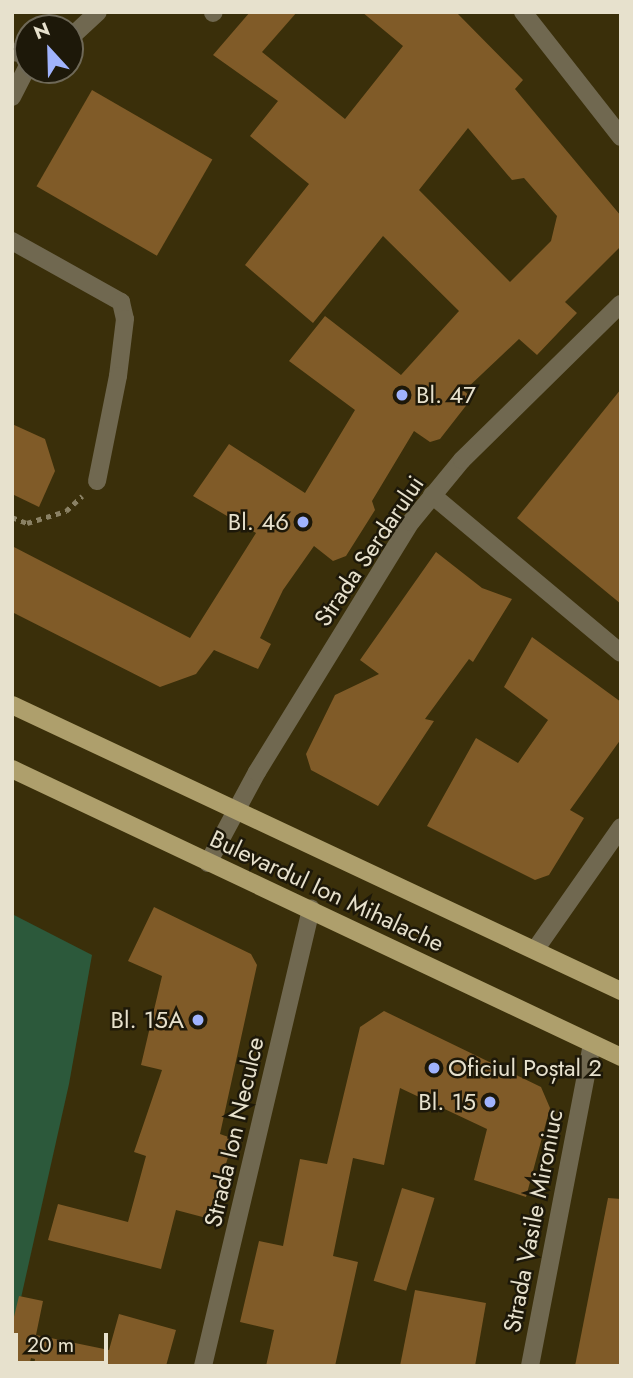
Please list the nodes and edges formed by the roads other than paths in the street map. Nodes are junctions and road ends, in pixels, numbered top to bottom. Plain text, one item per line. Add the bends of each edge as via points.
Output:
1 (98, 12) edge
2 (523, 12) edge
3 (84, 25) edge
4 (621, 137) edge
5 (12, 241) edge
6 (621, 304) edge
7 (97, 481) road end
8 (432, 495) junction
9 (621, 653) edge
10 (12, 705) edge
11 (12, 769) edge
12 (236, 812) junction
13 (621, 827) edge
14 (208, 863) junction
15 (311, 909) junction
16 (535, 950) junction
17 (621, 991) edge
18 (592, 1044) junction
19 (621, 1057) edge
20 (204, 1366) edge
21 (530, 1366) edge

1 - 3 street
2 - 4 street
5 - 7 street via 121,302 124,319 118,376
6 - 8 street, Strada Serdarului
8 - 9 street
8 - 12 street, Strada Serdarului via 411,522
10 - 12 main road, Bulevardul Ion Mihalache
11 - 14 main road, Bulevardul Ion Mihalache
12 - 14 street, Strada Serdarului
12 - 16 main road, Bulevardul Ion Mihalache
13 - 16 street
14 - 15 main road, Bulevardul Ion Mihalache
15 - 18 main road, Bulevardul Ion Mihalache
15 - 20 street, Strada Ion Neculce
16 - 17 main road, Bulevardul Ion Mihalache
18 - 19 main road, Bulevardul Ion Mihalache
18 - 21 street, Strada Vasile Mironiuc

